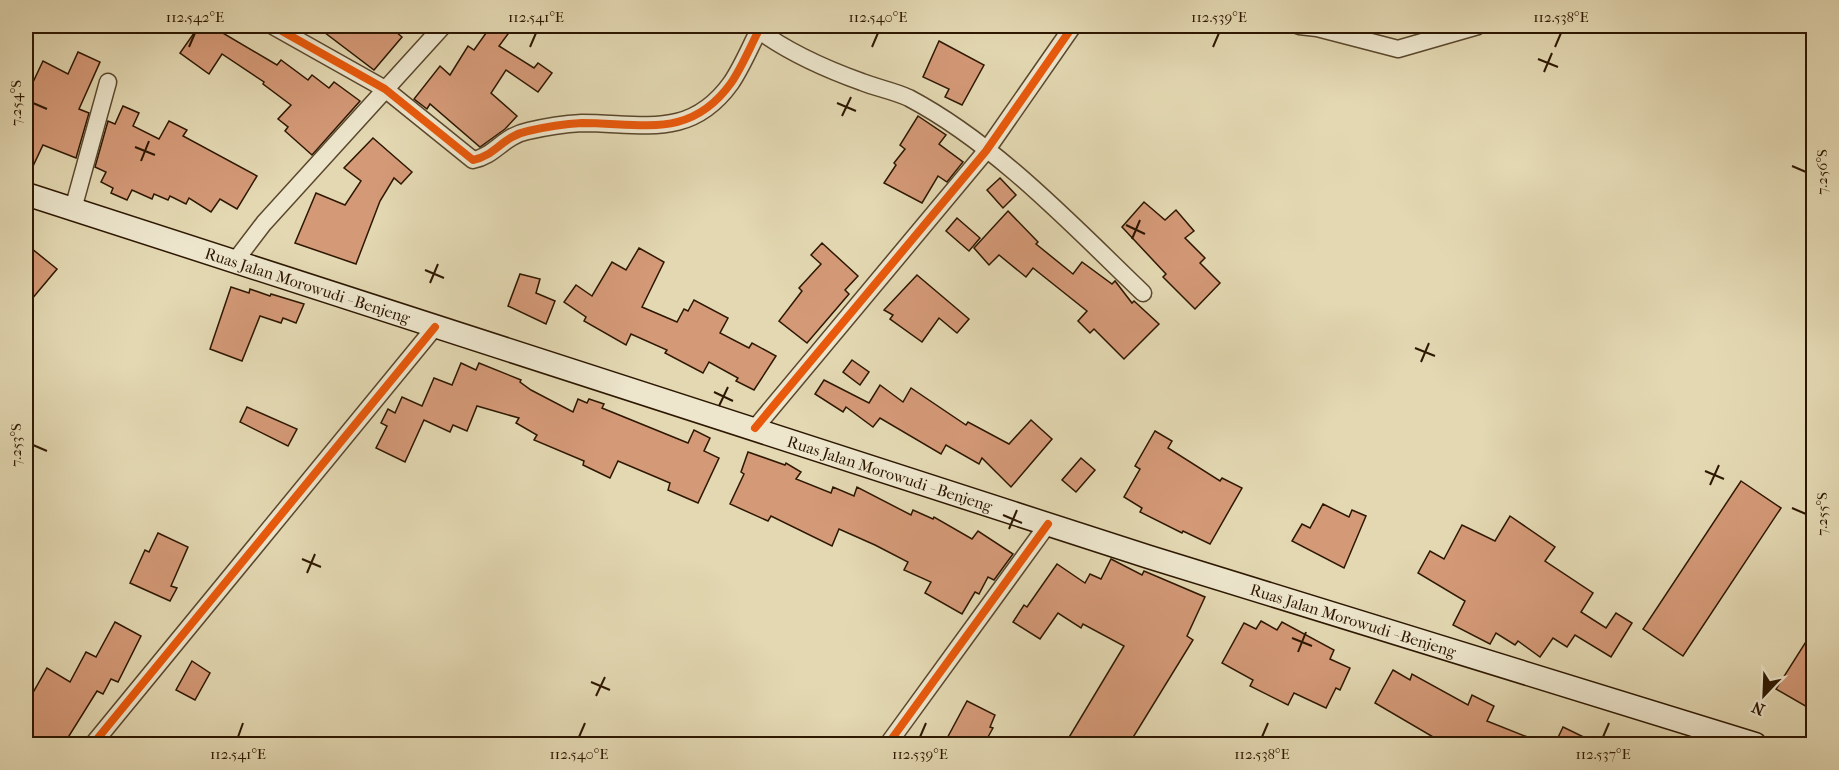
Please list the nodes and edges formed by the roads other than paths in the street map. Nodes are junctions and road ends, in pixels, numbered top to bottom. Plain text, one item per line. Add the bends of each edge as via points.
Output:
1 (273, 26) edge
2 (443, 26) edge
3 (1073, 26) edge
4 (1299, 26) edge
5 (1478, 26) edge
6 (756, 28) edge
7 (108, 82) dead end
8 (385, 89) junction
9 (986, 151) junction
10 (26, 194) edge
11 (73, 209) junction
12 (234, 261) junction
13 (1143, 293) dead end
14 (435, 327) junction
15 (755, 428) junction
16 (1048, 524) junction
17 (93, 744) edge
18 (888, 744) edge
19 (1755, 744) edge

1 - 8 street
2 - 8 street
3 - 9 street
4 - 5 street via 1398,49
6 - 8 street via 732,82 716,101 693,118 665,126 580,123 526,131 504,139 486,158 473,160
6 - 9 street via 825,68 907,97
7 - 11 street
8 - 12 street
9 - 13 street
9 - 15 street
10 - 11 main road, Ruas Jalan Morowudi - Benjeng
11 - 12 main road, Ruas Jalan Morowudi - Benjeng
12 - 14 main road, Ruas Jalan Morowudi - Benjeng
14 - 15 main road, Ruas Jalan Morowudi - Benjeng
14 - 17 street
15 - 16 main road, Ruas Jalan Morowudi - Benjeng
16 - 18 street
16 - 19 main road, Ruas Jalan Morowudi - Benjeng

